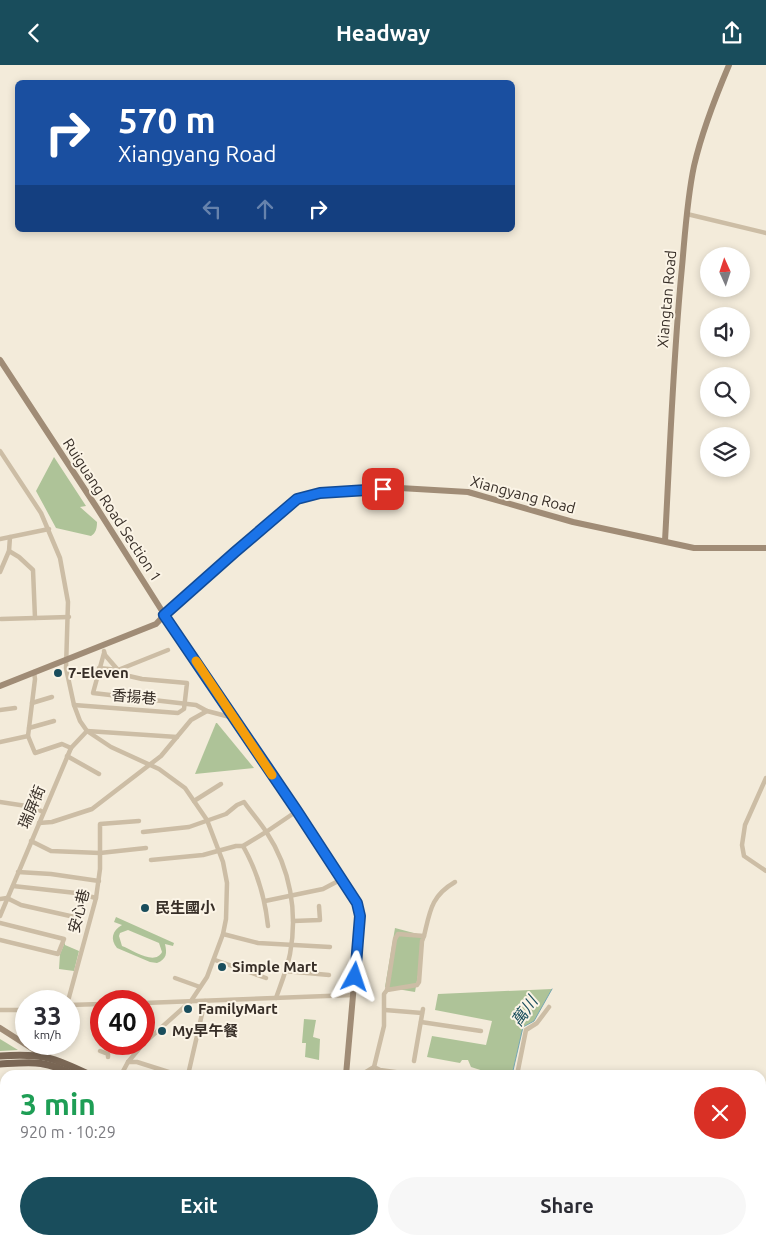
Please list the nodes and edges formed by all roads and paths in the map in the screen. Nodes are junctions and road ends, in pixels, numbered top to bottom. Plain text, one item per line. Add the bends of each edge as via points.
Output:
1 (729, 65) edge
2 (687, 214) junction
3 (766, 233) edge
4 (0, 360) edge
5 (0, 451) edge
6 (49, 529) junction
7 (10, 537) junction
8 (0, 539) edge
9 (665, 541) junction
10 (766, 548) edge
11 (9, 551) junction
12 (0, 572) edge
13 (164, 615) junction
14 (68, 617) junction
15 (35, 618) junction
16 (1, 619) edge
17 (103, 645) junction
18 (168, 650) dead end
19 (104, 653) junction
20 (66, 659) junction
21 (100, 668) junction
22 (118, 670) junction
23 (34, 671) junction
24 (0, 686) edge
25 (52, 697) dead end
26 (32, 703) junction
27 (185, 703) junction
28 (74, 705) junction
29 (15, 708) dead end
30 (0, 710) edge
31 (206, 711) junction
32 (234, 718) junction
33 (54, 721) dead end
34 (29, 728) junction
35 (87, 731) junction
36 (28, 736) junction
37 (177, 737) junction
38 (0, 742) edge
39 (71, 748) junction
40 (67, 756) junction
41 (150, 765) junction
42 (99, 774) dead end
43 (766, 778) edge
44 (221, 784) dead end
45 (194, 801) junction
46 (0, 803) edge
47 (297, 811) junction
48 (43, 812) junction
49 (206, 820) junction
50 (139, 821) dead end
51 (39, 823) junction
52 (143, 832) dead end
53 (266, 832) junction
54 (31, 841) junction
55 (243, 845) junction
56 (146, 849) dead end
57 (219, 851) junction
58 (100, 853) junction
59 (151, 860) dead end
60 (766, 871) edge
61 (18, 872) junction
62 (342, 879) junction
63 (99, 881) junction
64 (455, 882) dead end
65 (13, 886) junction
66 (292, 896) junction
67 (96, 898) junction
68 (0, 899) edge
69 (7, 899) junction
70 (265, 901) junction
71 (319, 907) dead end
72 (0, 916) edge
73 (79, 918) dead end
74 (293, 921) junction
75 (0, 923) edge
76 (268, 925) dead end
77 (223, 935) junction
78 (424, 936) junction
79 (0, 940) edge
80 (291, 945) junction
81 (330, 947) dead end
82 (215, 959) junction
83 (285, 971) junction
84 (329, 975) dead end
85 (175, 978) dead end
86 (266, 978) dead end
87 (200, 987) junction
88 (71, 990) edge
89 (386, 992) junction
90 (354, 995) junction
91 (276, 998) junction
92 (191, 1001) junction
93 (205, 1001) junction
94 (155, 1003) edge
95 (549, 1007) dead end
96 (0, 1010) edge
97 (15, 1010) edge
98 (385, 1010) junction
99 (421, 1022) junction
100 (0, 1028) edge
101 (481, 1031) dead end
102 (155, 1032) edge
103 (134, 1055) edge
104 (0, 1056) edge
105 (46, 1057) junction
106 (414, 1061) dead end
107 (128, 1062) junction
108 (0, 1064) edge
109 (55, 1065) junction
110 (374, 1067) junction
111 (65, 1070) edge
112 (80, 1070) edge
113 (124, 1070) edge
114 (162, 1070) edge
115 (189, 1070) edge
116 (346, 1070) edge
117 (369, 1070) edge
118 (378, 1070) edge
119 (518, 1070) edge

1 - 2 street, Xiangtan Road via 705,126 694,167
2 - 3 street
2 - 9 street, Xiangtan Road via 678,309
4 - 13 street, Ruiguang Road Section 1
5 - 6 street
6 - 7 street
6 - 14 street via 59,553
7 - 8 street
7 - 11 street
9 - 10 street, Xiangyang Road via 694,548
9 - 13 street, Xiangyang Road via 573,522 468,492 400,488 320,493 297,499
11 - 12 street
11 - 15 street via 33,570
13 - 17 street, Xiangyang Road via 156,624
13 - 32 street, Ruiguang Road Section 1
14 - 15 street
14 - 20 street
15 - 16 street
17 - 19 street
17 - 20 street, Xiangyang Road
18 - 22 street
19 - 21 street
19 - 22 street
20 - 23 street, Xiangyang Road
20 - 28 street
21 - 22 street
21 - 27 street via 93,693
22 - 27 street via 142,679 187,683
23 - 24 street, Xiangyang Road
23 - 26 street
25 - 26 street
26 - 34 street
27 - 28 street, 香揚巷 via 184,709 178,713
27 - 31 street
28 - 35 street
29 - 30 street
31 - 32 street
31 - 37 street via 191,720
32 - 47 street, Ruiguang Road Section 1
33 - 34 street
34 - 36 street
35 - 37 street
35 - 39 street, 瑞屏街
35 - 41 street via 111,747
36 - 38 street
36 - 39 street via 34,753 62,745
37 - 41 street
39 - 40 street, 瑞屏街
40 - 42 street
40 - 48 street, 瑞屏街
41 - 45 street via 184,788
41 - 51 street via 92,809
43 - 60 street via 745,825 742,845 744,856
44 - 45 street
45 - 49 street
46 - 48 street via 33,807
47 - 53 street
47 - 62 street, Ruiguang Road Section 1
48 - 51 street, 瑞屏街
49 - 52 street via 189,827
49 - 53 street via 226,814 244,802
49 - 57 street
50 - 58 street, 安心巷 via 100,824
51 - 54 street, 瑞屏街
53 - 55 street
53 - 66 street via 284,867
54 - 58 street via 51,851
54 - 61 street, 瑞屏街
55 - 57 street
55 - 70 street via 252,861
56 - 58 street
57 - 59 street
57 - 77 street via 227,883
58 - 63 street, 安心巷
61 - 63 street
61 - 65 street, 瑞屏街
62 - 66 street via 323,889
62 - 90 street, Ruiguang Road Section 1 via 359,909
63 - 67 street, 安心巷
64 - 78 street via 442,890 434,901
65 - 67 street
65 - 69 street, 瑞屏街
66 - 70 street
66 - 74 street
67 - 88 street, 安心巷
68 - 69 street
69 - 72 street, 瑞屏街
69 - 73 street
70 - 76 street
71 - 74 street via 320,920
74 - 80 street
75 - 79 street via 64,939 58,954
77 - 80 street via 258,943
77 - 82 street
78 - 89 street via 417,985
78 - 89 street via 398,934
80 - 81 street
80 - 83 street
82 - 86 street
82 - 87 street
83 - 84 street
83 - 91 street
85 - 87 street
87 - 92 street
89 - 98 street
90 - 91 street
90 - 116 street, Ruiguang Road Section 1
91 - 93 street
92 - 93 street
92 - 94 street
92 - 102 street
93 - 115 street
95 - 119 street via 537,1023 526,1030
96 - 97 street
98 - 99 street via 422,1011
98 - 110 street
99 - 101 street
99 - 106 street
100 - 105 street
103 - 107 street
104 - 105 main road via 28,1054
105 - 109 street
105 - 112 main road
107 - 113 street
107 - 114 street
108 - 109 main road via 35,1061
109 - 111 main road
110 - 117 street
110 - 118 street

